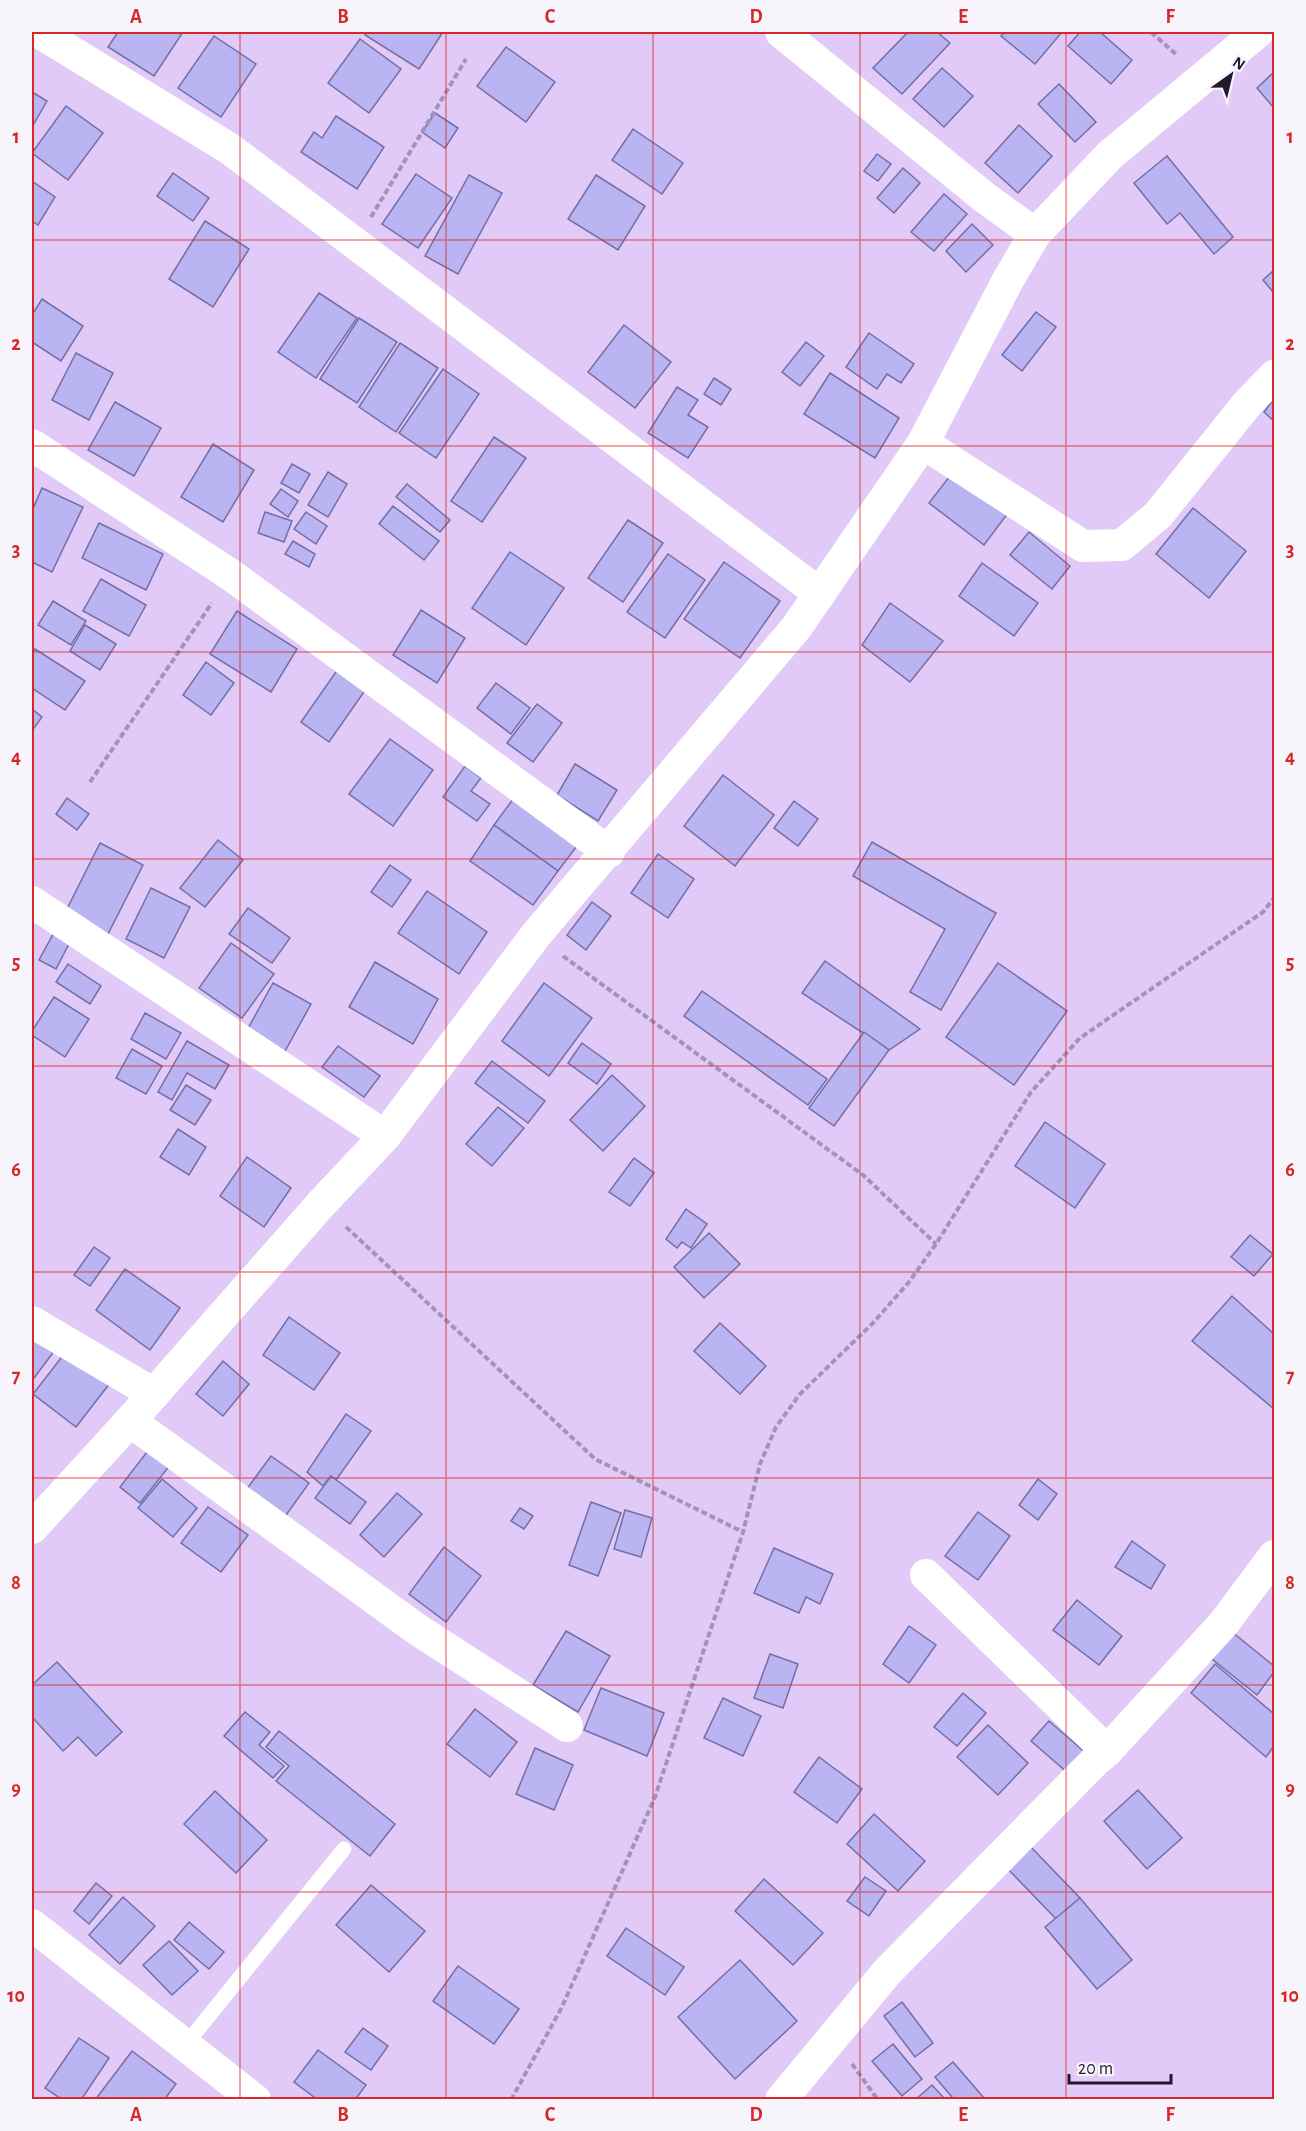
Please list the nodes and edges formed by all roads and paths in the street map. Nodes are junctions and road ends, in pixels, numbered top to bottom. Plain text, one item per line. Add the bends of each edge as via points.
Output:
1 (39, 32) edge
2 (781, 32) edge
3 (1258, 32) edge
4 (466, 59) dead end
5 (1035, 234) junction
6 (356, 243) junction
7 (1275, 376) edge
8 (923, 443) junction
9 (32, 445) edge
10 (231, 575) junction
11 (820, 594) junction
12 (90, 782) dead end
13 (609, 852) junction
14 (1275, 898) edge
15 (32, 902) edge
16 (535, 936) junction
17 (385, 1136) junction
18 (321, 1204) junction
19 (936, 1244) junction
20 (32, 1322) edge
21 (154, 1394) junction
22 (130, 1421) junction
23 (32, 1528) edge
24 (743, 1532) junction
25 (1275, 1556) edge
26 (926, 1575) dead end
27 (567, 1726) dead end
28 (1107, 1751) junction
29 (344, 1848) dead end
30 (32, 1925) edge
31 (832, 2037) junction
32 (186, 2044) junction
33 (255, 2100) edge
34 (511, 2100) edge
35 (781, 2100) edge
36 (878, 2100) edge

1 - 6 street via 230,149
2 - 5 street
3 - 5 street via 1110,155
4 - 6 path
5 - 8 street
6 - 11 street
7 - 8 street via 1247,404 1158,514 1122,545 1083,546
8 - 11 street
9 - 10 street
10 - 12 path
10 - 13 street
11 - 13 street
13 - 16 street
14 - 19 path via 1263,912 1080,1038 1031,1092
15 - 17 street
16 - 17 street
16 - 19 path via 863,1175
17 - 18 street
18 - 21 street
18 - 24 path via 595,1459
19 - 24 path via 909,1282 800,1394 776,1427 760,1464
20 - 21 street
21 - 22 street
22 - 23 street
22 - 27 street via 418,1630
24 - 34 path via 655,1797 562,2007
25 - 28 street via 1224,1623
26 - 28 street
28 - 31 street via 887,1972
29 - 32 lane
30 - 32 street
31 - 35 street
31 - 36 path
32 - 33 street

